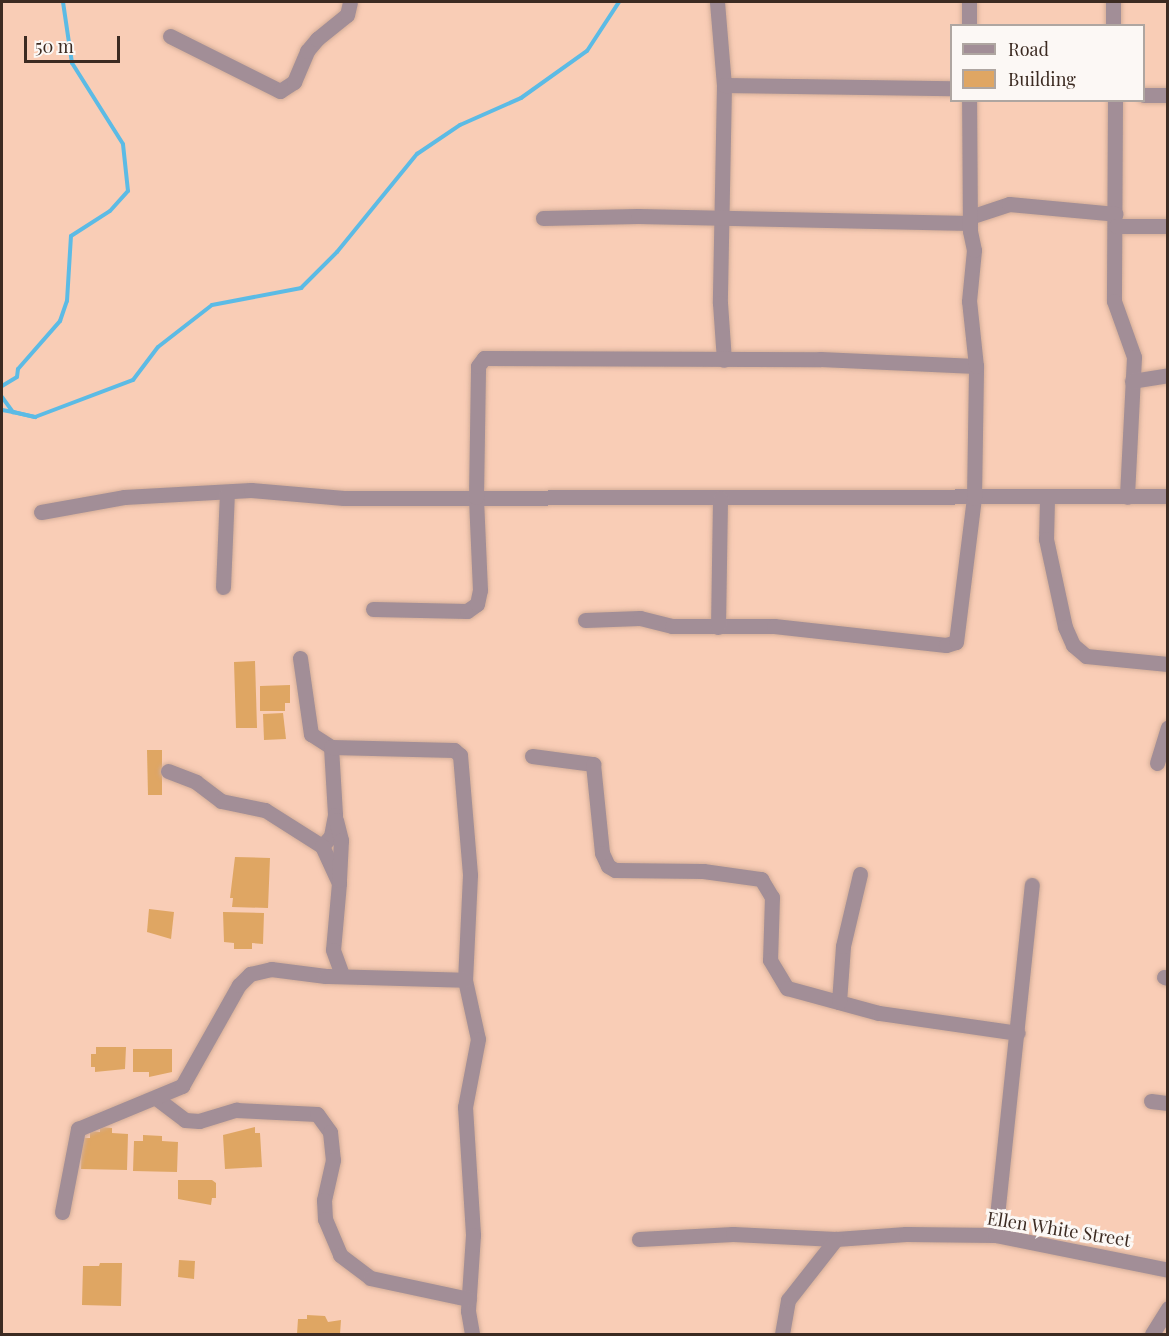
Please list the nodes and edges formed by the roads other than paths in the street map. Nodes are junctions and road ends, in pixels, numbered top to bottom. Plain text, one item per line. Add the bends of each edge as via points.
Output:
1 (350, 2) edge
2 (717, 2) edge
3 (969, 2) edge
4 (1113, 2) edge
5 (969, 24) edge
6 (1113, 24) edge
7 (170, 36) dead end
8 (724, 85) junction
9 (950, 88) edge
10 (1145, 95) edge
11 (1167, 95) edge
12 (969, 102) edge
13 (1115, 102) edge
14 (543, 218) dead end
15 (722, 219) junction
16 (970, 220) junction
17 (1116, 220) junction
18 (1167, 226) edge
19 (724, 360) junction
20 (976, 366) junction
21 (1167, 375) edge
22 (1132, 381) junction
23 (226, 492) junction
24 (1167, 496) edge
25 (476, 497) junction
26 (1127, 497) junction
27 (720, 498) junction
28 (974, 498) junction
29 (1047, 500) junction
30 (41, 512) dead end
31 (223, 587) dead end
32 (373, 609) dead end
33 (585, 620) dead end
34 (718, 627) junction
35 (300, 658) dead end
36 (1167, 664) edge
37 (1167, 728) edge
38 (331, 747) junction
39 (532, 756) dead end
40 (1156, 763) dead end
41 (168, 771) dead end
42 (335, 815) junction
43 (322, 846) junction
44 (860, 874) dead end
45 (339, 883) junction
46 (1032, 885) dead end
47 (342, 975) junction
48 (465, 980) junction
49 (839, 1002) junction
50 (1018, 1033) junction
51 (156, 1098) junction
52 (1151, 1101) dead end
53 (1167, 1103) edge
54 (62, 1212) dead end
55 (995, 1235) junction
56 (639, 1239) dead end
57 (836, 1239) junction
58 (1167, 1270) edge
59 (469, 1299) junction
60 (1167, 1308) edge
61 (472, 1335) edge
62 (782, 1335) edge
63 (1152, 1335) edge

1 - 7 street via 347,15 307,51 294,82 280,91
2 - 8 street
3 - 5 street
4 - 6 street
8 - 9 street
8 - 15 street
10 - 11 street
12 - 16 street
13 - 17 street
14 - 15 street
15 - 16 street
15 - 19 street
16 - 17 street via 1009,204
16 - 20 street via 974,259 969,301
17 - 18 street
17 - 22 street via 1114,301 1134,357
19 - 20 street
19 - 25 street via 484,358 478,366
20 - 28 street
21 - 22 street
22 - 26 street
23 - 25 street via 344,498
23 - 30 street via 124,497
23 - 31 street
24 - 26 street
25 - 27 street
25 - 32 street via 480,590 477,604 467,611
26 - 29 street
27 - 28 street
27 - 34 street
28 - 29 street
28 - 34 street via 956,642 946,645 774,626
29 - 36 street via 1050,561 1073,645 1086,656
33 - 34 street via 640,618 672,626
35 - 38 street via 311,734
37 - 40 street
38 - 42 street
38 - 48 street via 459,752 468,816 470,875
39 - 49 street via 593,764 602,853 608,866 615,870 703,871 761,879 772,897 770,960 774,971 787,988
41 - 43 street via 196,783 221,801 265,810
42 - 43 street via 331,836
42 - 45 street via 341,840
43 - 45 street
44 - 49 street via 843,946
45 - 47 street via 333,950
46 - 50 street
47 - 48 street
47 - 51 street via 271,969 250,974 239,985 182,1086
48 - 59 street via 478,1039 465,1107 473,1235
49 - 50 street via 879,1013
50 - 55 street
51 - 54 street via 100,1117 78,1129
51 - 59 street via 185,1120 199,1121 237,1110 317,1114 330,1132 333,1160 324,1200 325,1219 340,1255 370,1278
52 - 53 street
55 - 57 street, Ellen White Street via 906,1234
55 - 58 street, Ellen White Street
56 - 57 street, Ellen White Street via 733,1234
57 - 62 street via 788,1300
59 - 61 street
60 - 63 street

